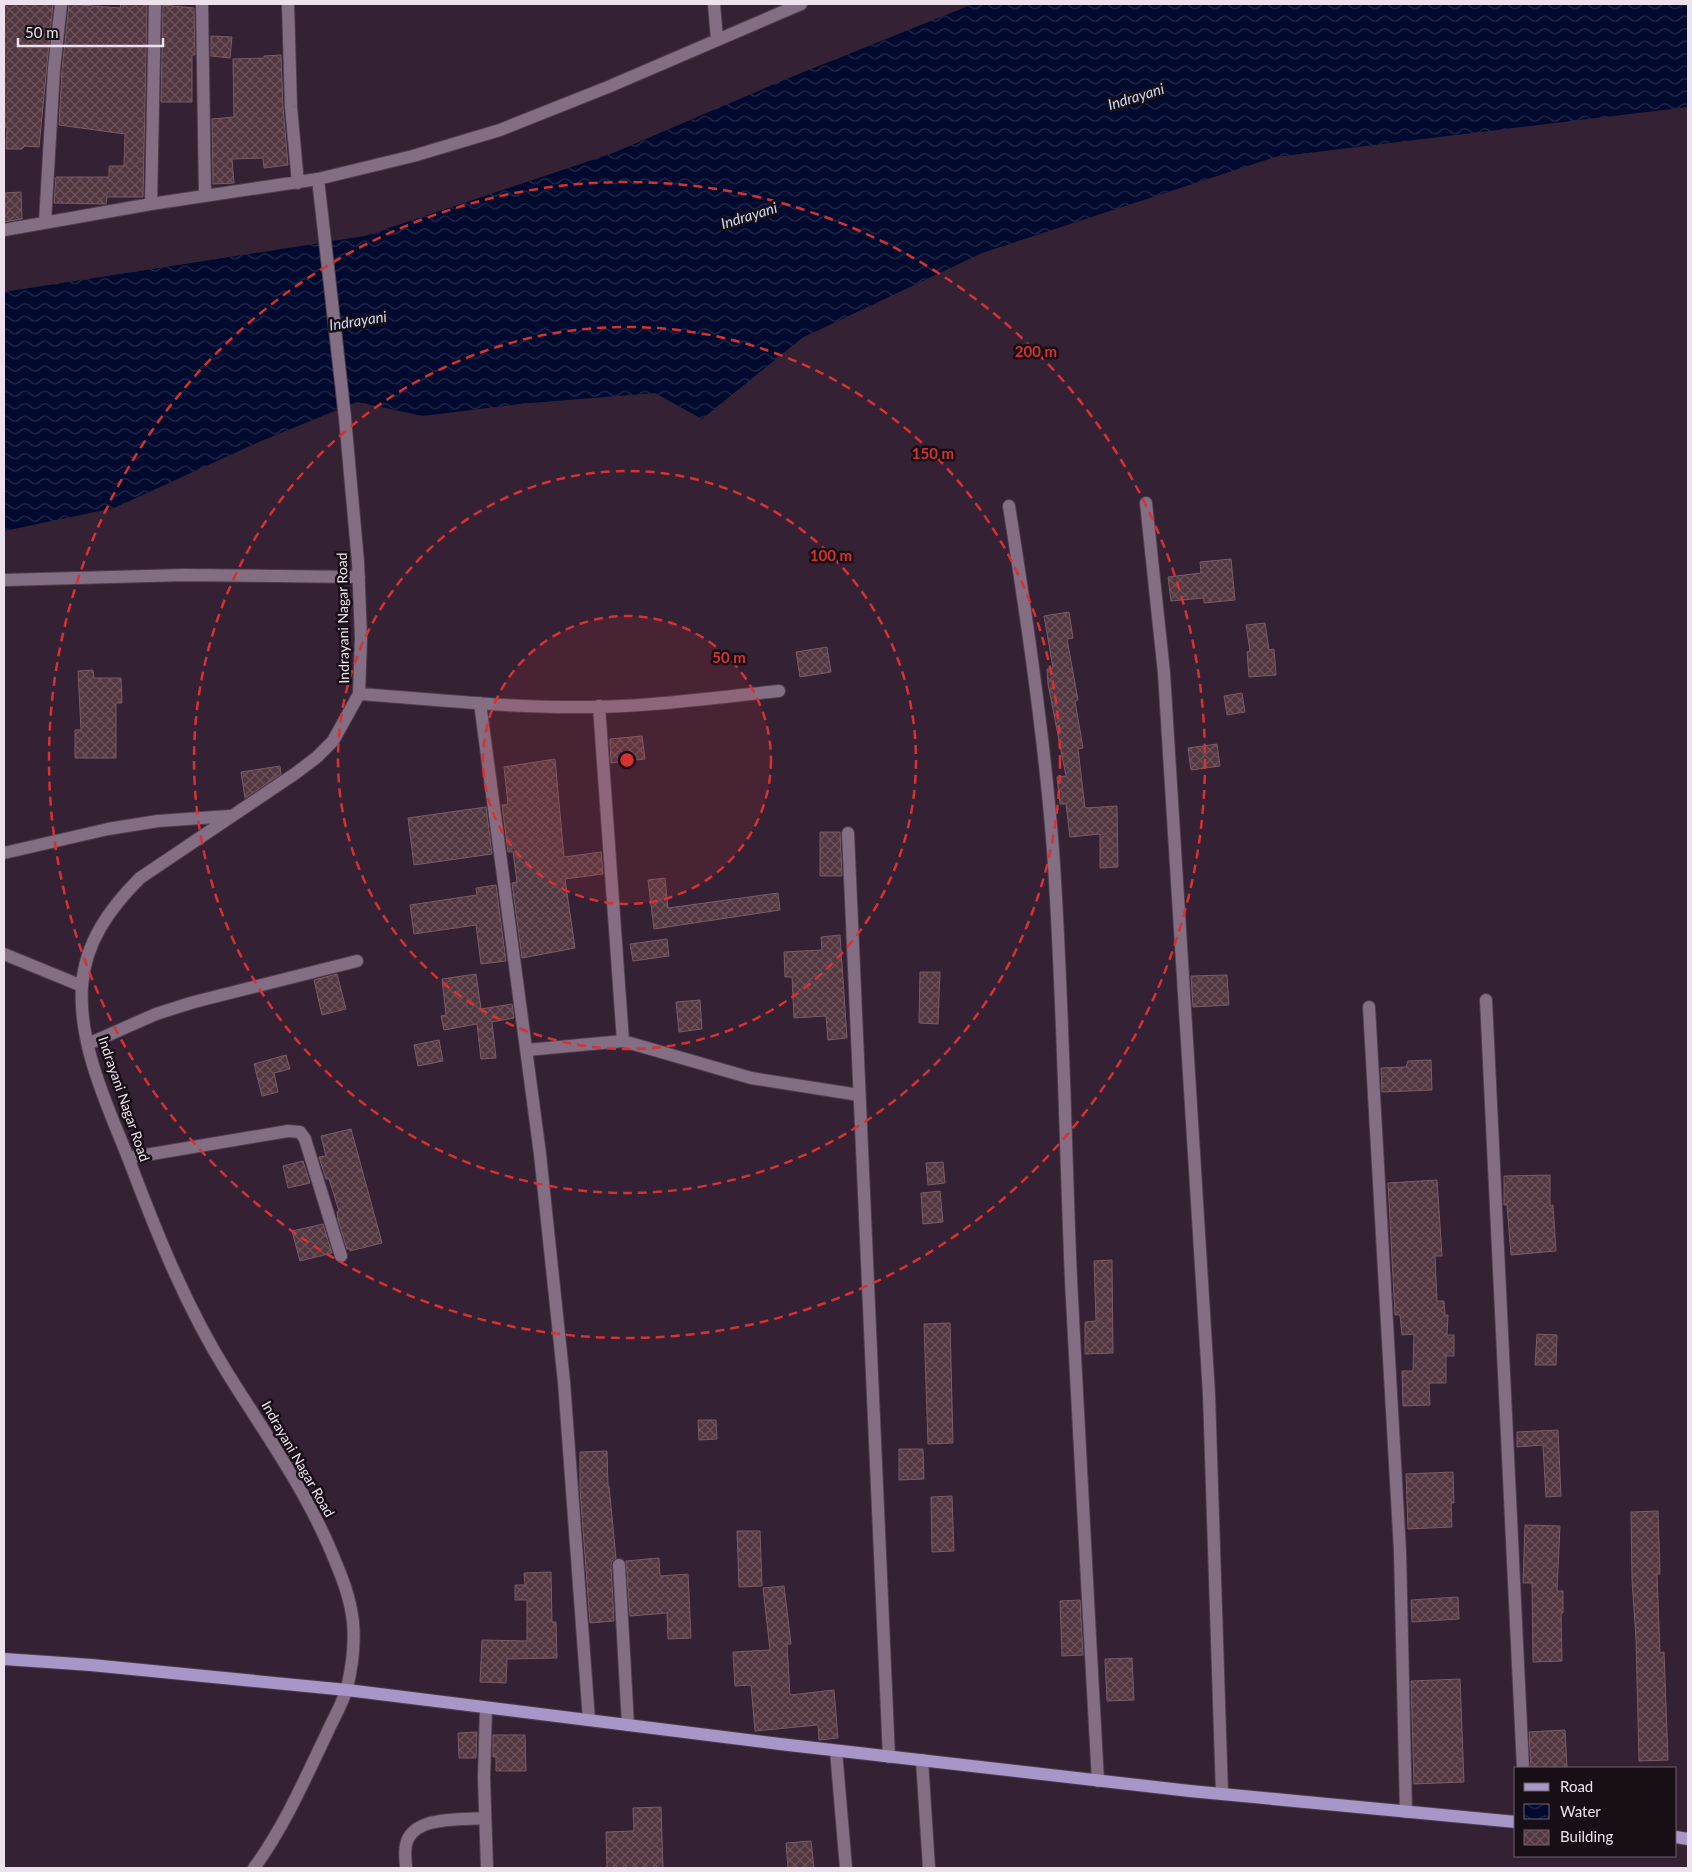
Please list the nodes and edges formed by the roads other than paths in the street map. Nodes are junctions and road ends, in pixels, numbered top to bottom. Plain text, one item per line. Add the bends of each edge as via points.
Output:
1 (61, 4) edge
2 (155, 4) edge
3 (202, 4) edge
4 (288, 4) edge
5 (714, 4) edge
6 (801, 4) edge
7 (717, 40) junction
8 (318, 179) junction
9 (298, 183) junction
10 (205, 196) junction
11 (151, 204) junction
12 (45, 222) junction
13 (4, 230) edge
14 (1146, 503) dead end
15 (1009, 506) dead end
16 (359, 577) junction
17 (4, 580) edge
18 (779, 691) dead end
19 (359, 694) junction
20 (480, 704) junction
21 (599, 706) junction
22 (232, 816) junction
23 (848, 834) dead end
24 (4, 853) edge
25 (4, 954) edge
26 (357, 961) dead end
27 (82, 986) junction
28 (1486, 1000) dead end
29 (1370, 1007) dead end
30 (623, 1041) junction
31 (88, 1044) junction
32 (527, 1050) junction
33 (860, 1095) junction
34 (128, 1158) junction
35 (341, 1256) dead end
36 (619, 1565) dead end
37 (4, 1659) edge
38 (346, 1690) junction
39 (486, 1708) junction
40 (589, 1720) junction
41 (628, 1725) junction
42 (836, 1751) junction
43 (889, 1757) junction
44 (922, 1760) junction
45 (1523, 1767) edge
46 (1098, 1780) junction
47 (1222, 1794) junction
48 (1406, 1812) junction
49 (485, 1818) junction
50 (1514, 1822) edge
51 (254, 1868) edge
52 (406, 1868) edge
53 (487, 1868) edge
54 (846, 1868) edge
55 (929, 1868) edge

1 - 12 street
2 - 11 street
3 - 10 street
4 - 9 street via 291,107
5 - 7 street
6 - 7 street
7 - 8 street via 500,130
8 - 9 street
8 - 16 street, Indrayani Nagar Road
9 - 10 street
10 - 11 street
11 - 12 street
12 - 13 street
14 - 47 street via 1164,673 1209,1394
15 - 46 street via 1042,734 1057,914 1071,1279
16 - 17 street via 184,575
16 - 19 street, Indrayani Nagar Road
18 - 21 street
19 - 20 street
19 - 22 street, Indrayani Nagar Road via 333,741 317,757
20 - 21 street
20 - 32 street
21 - 30 street
22 - 24 street via 108,828
22 - 27 street, Indrayani Nagar Road via 140,878 120,898 97,932 88,953
23 - 33 street
25 - 27 street
26 - 31 street via 194,1002 156,1014
27 - 31 street, Indrayani Nagar Road via 83,1023
28 - 45 street
29 - 48 street via 1400,1550
30 - 32 street
30 - 33 street via 751,1078
31 - 34 street, Indrayani Nagar Road
32 - 40 street via 563,1373
33 - 43 street
34 - 35 street via 288,1131 300,1132 305,1139
34 - 38 street, Indrayani Nagar Road via 194,1316 281,1456 315,1516 338,1567 348,1592 353,1623
36 - 41 street
37 - 38 main road
38 - 39 main road
38 - 51 street, Indrayani Nagar Road via 290,1809
39 - 40 main road
39 - 49 street
40 - 41 main road
41 - 42 main road
42 - 43 main road
42 - 54 street
43 - 44 main road
44 - 46 main road
44 - 55 street
46 - 47 main road
47 - 48 main road
48 - 50 main road
49 - 52 street via 432,1821 419,1826 406,1844
49 - 53 street

